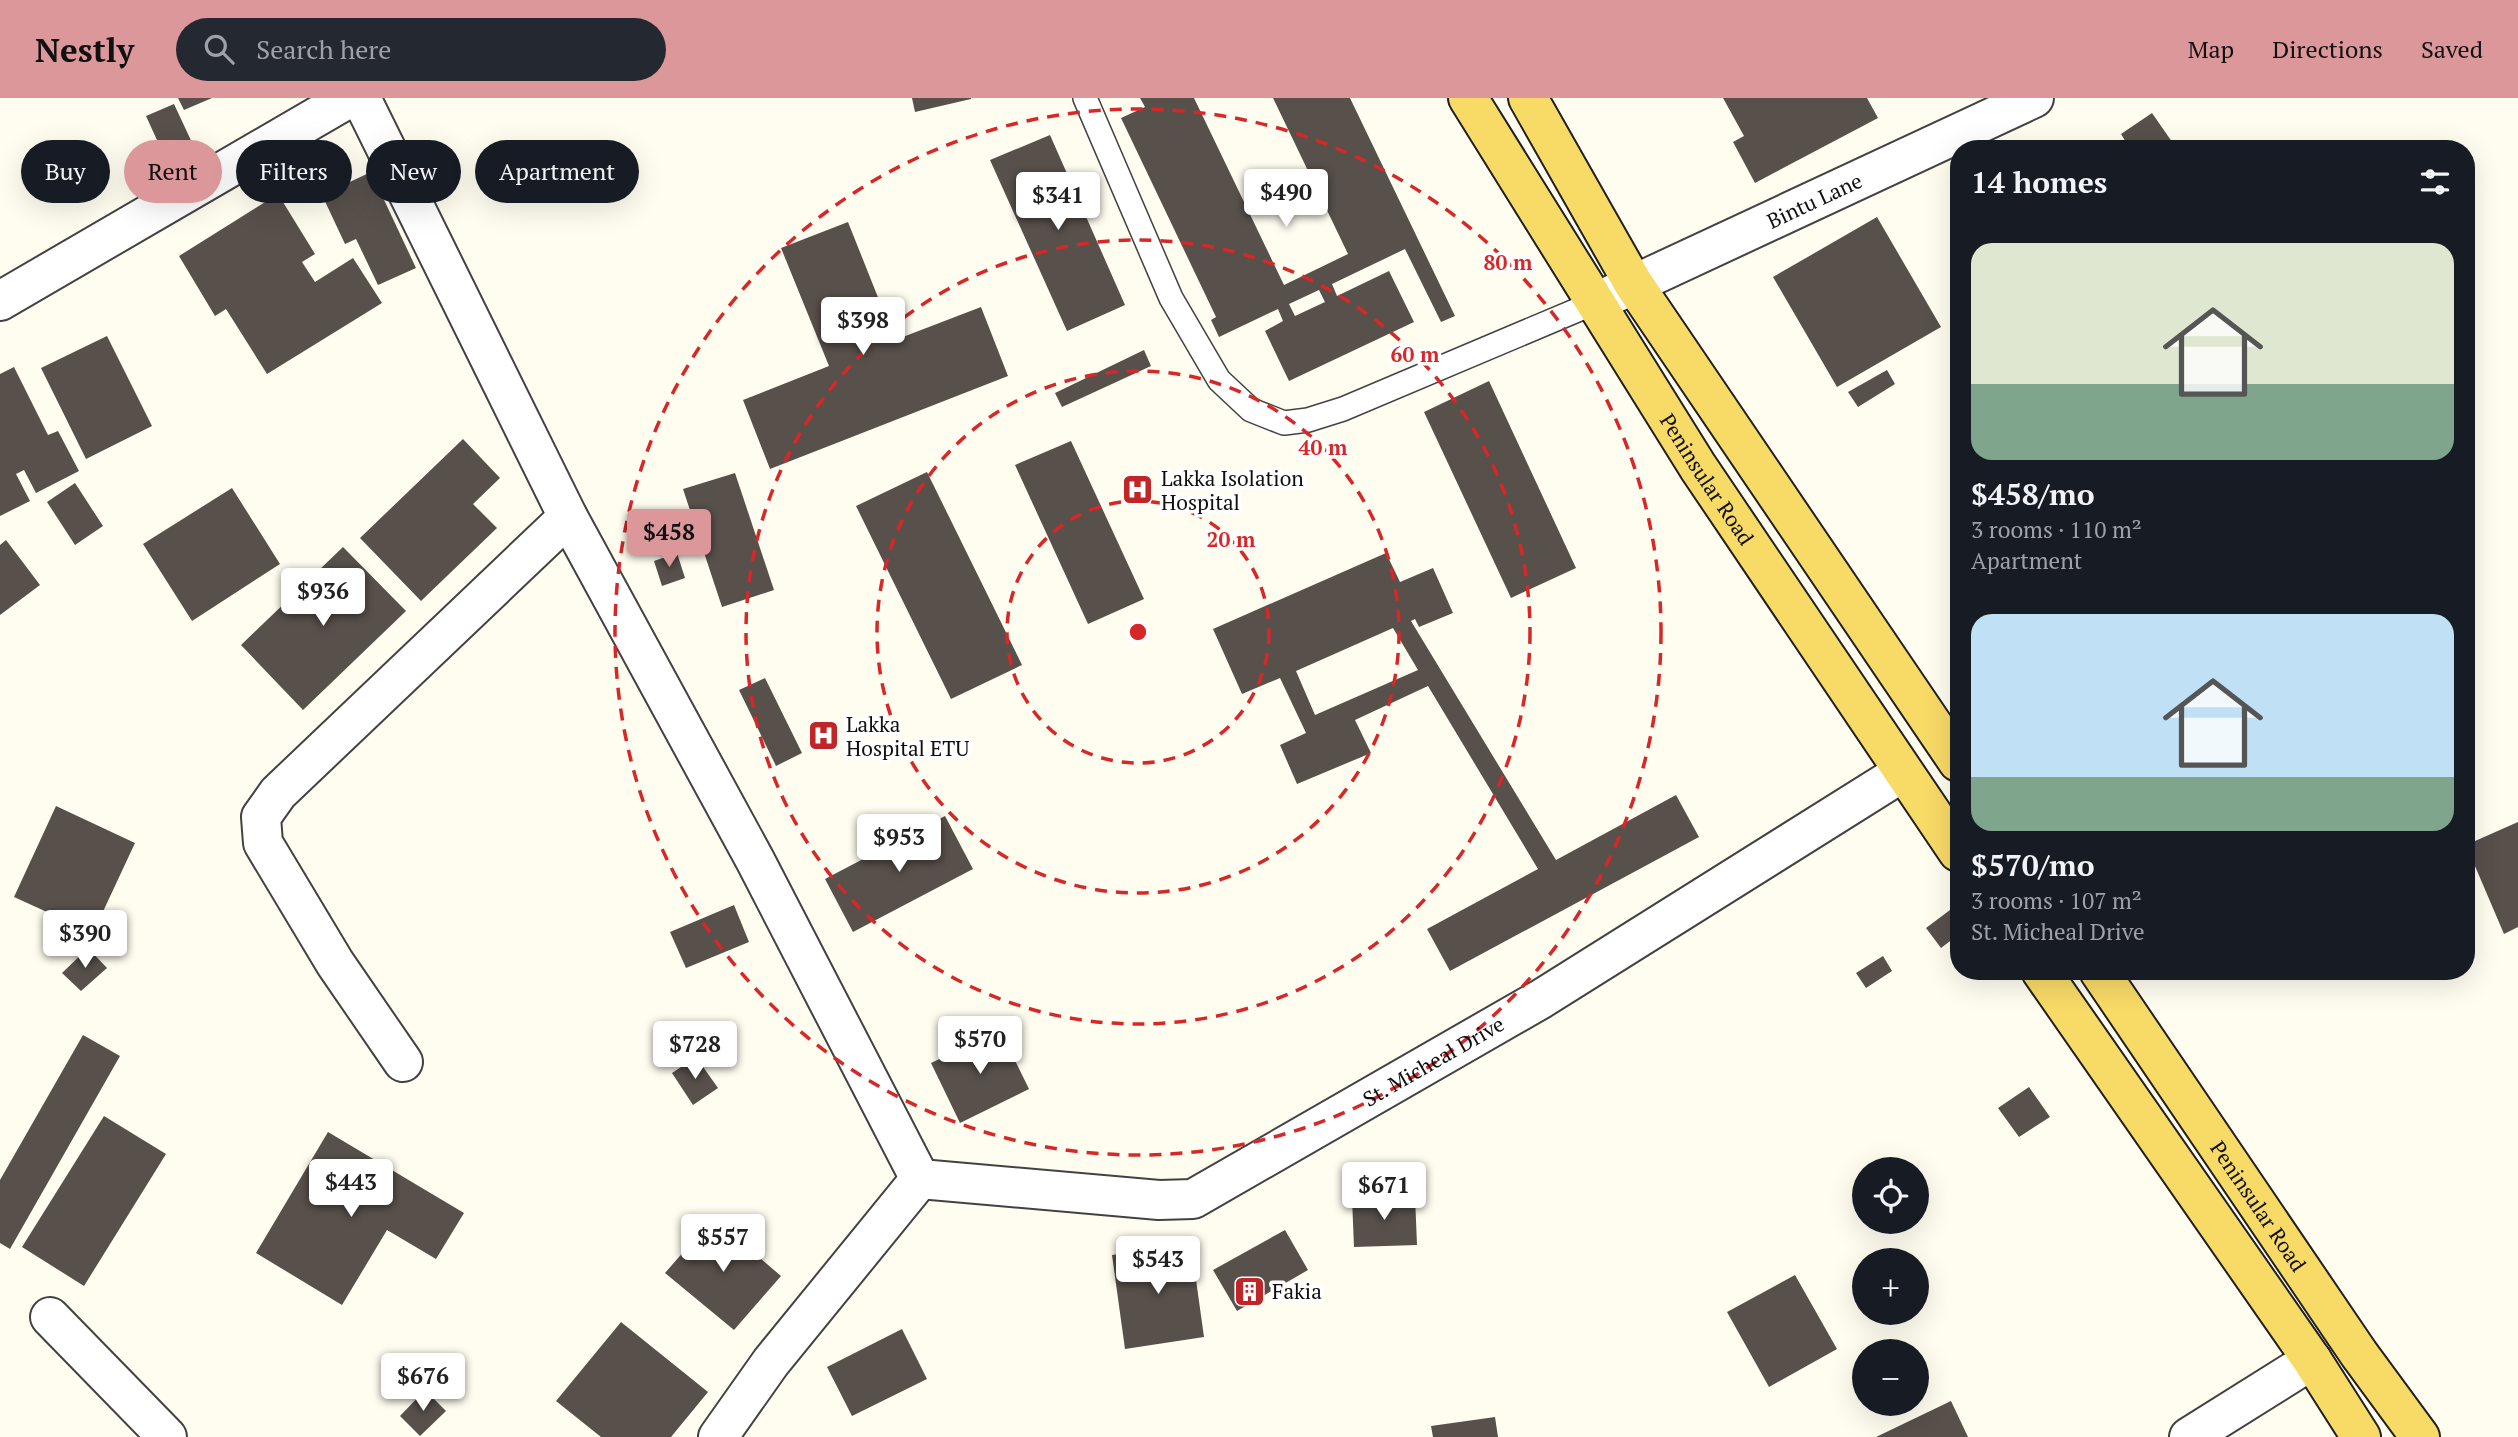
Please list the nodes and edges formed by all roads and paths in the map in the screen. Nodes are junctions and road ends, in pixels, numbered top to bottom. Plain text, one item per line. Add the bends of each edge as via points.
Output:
1 (349, 98) edge
2 (361, 98) edge
3 (1084, 98) edge
4 (1468, 98) edge
5 (1528, 98) edge
6 (2034, 98) edge
7 (1633, 283) junction
8 (0, 301) edge
9 (1594, 303) junction
10 (568, 517) junction
11 (1950, 750) edge
12 (1903, 772) junction
13 (1950, 840) edge
14 (2047, 980) edge
15 (2105, 980) edge
16 (403, 1062) dead end
17 (920, 1180) junction
18 (50, 1317) dead end
19 (2312, 1360) junction
20 (167, 1437) edge
21 (718, 1437) edge
22 (2189, 1437) edge
23 (2361, 1437) edge
24 (2420, 1437) edge

1 - 8 street
2 - 10 street
3 - 9 lane via 1171,298 1219,380 1251,410 1284,423 1308,421
4 - 9 main road, Peninsular Road
5 - 7 main road
6 - 7 street, Bintu Lane
7 - 9 street, Bintu Lane
7 - 11 main road
9 - 12 main road, Peninsular Road
10 - 16 street via 278,793 261,817 263,843 335,963
10 - 17 street via 755,860
12 - 13 main road, Peninsular Road
12 - 17 street, St. Micheal Drive via 1541,999 1194,1199
14 - 19 main road, Peninsular Road
15 - 24 main road, Peninsular Road
17 - 21 street via 771,1362
18 - 20 street
19 - 22 street
19 - 23 main road, Peninsular Road

